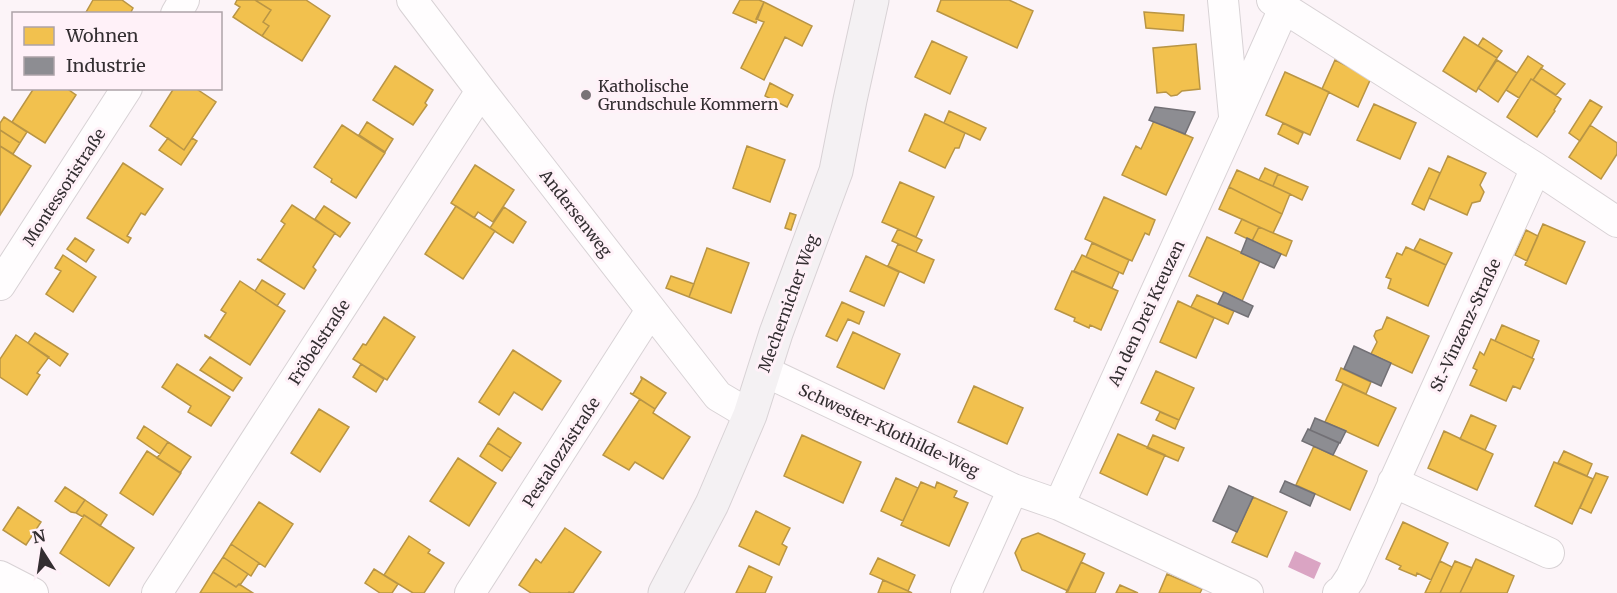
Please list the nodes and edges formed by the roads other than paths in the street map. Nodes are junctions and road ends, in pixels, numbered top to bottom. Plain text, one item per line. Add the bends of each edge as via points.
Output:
1 (412, 0) edge
2 (872, 0) edge
3 (1223, 0) edge
4 (1278, 4) edge
5 (126, 90) edge
6 (481, 91) junction
7 (1234, 120) junction
8 (1536, 168) junction
9 (1617, 222) edge
10 (0, 285) edge
11 (651, 310) junction
12 (764, 371) junction
13 (750, 415) junction
14 (1393, 482) junction
15 (1013, 489) junction
16 (1059, 505) junction
17 (1549, 553) dead end
18 (0, 576) edge
19 (33, 593) edge
20 (157, 593) edge
21 (470, 593) edge
22 (665, 593) edge
23 (966, 593) edge
24 (1248, 593) edge
25 (1338, 593) edge

1 - 6 street, Andersenweg
2 - 12 street, Mechernicher Weg via 836,171
3 - 7 street, An den Drei Kreuzen
4 - 7 street, An den Drei Kreuzen
4 - 8 street
5 - 10 street, Montessoristraße
6 - 11 street, Andersenweg
6 - 20 street, Fröbelstraße
7 - 16 street, An den Drei Kreuzen
8 - 9 street
8 - 14 street, St.-Vinzenz-Straße
11 - 13 street, Andersenweg via 718,396
11 - 21 street, Pestalozzistraße
12 - 13 street, Mechernicher Weg
12 - 15 street, Schwester-Klothilde-Weg
13 - 22 street, Mechernicher Weg via 712,504
14 - 17 street
14 - 25 street, St.-Vinzenz-Straße via 1351,577
15 - 16 street, Schwester-Klothilde-Weg
15 - 23 street
16 - 24 street, Schwester-Klothilde-Weg
18 - 19 street

